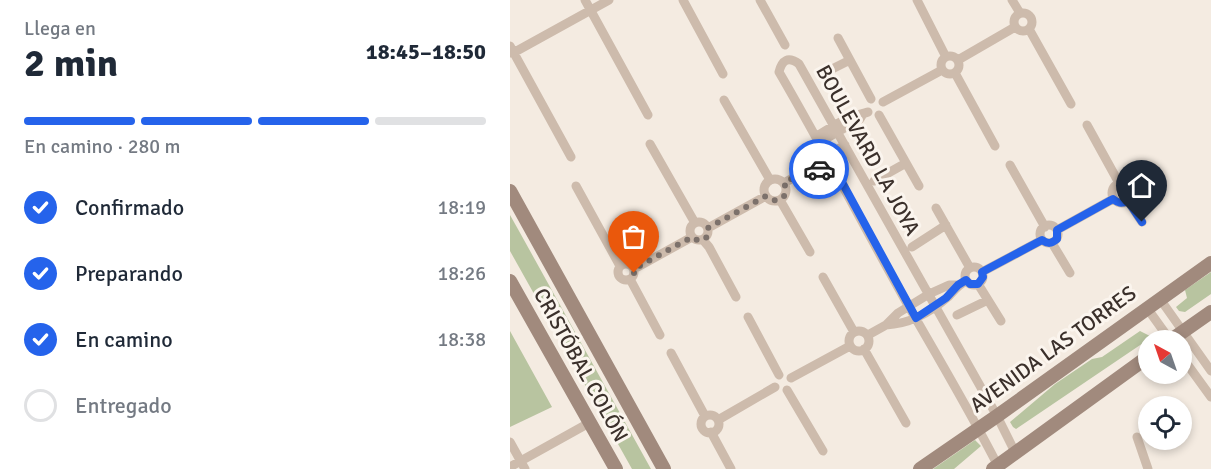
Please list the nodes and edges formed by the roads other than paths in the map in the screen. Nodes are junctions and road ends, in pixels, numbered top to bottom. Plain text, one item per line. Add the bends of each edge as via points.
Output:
1 (585, 0) edge
2 (609, 0) edge
3 (683, 0) edge
4 (760, 0) edge
5 (917, 0) edge
6 (1012, 0) edge
7 (591, 10) junction
8 (1020, 13) junction
9 (1015, 27) junction
10 (1029, 29) junction
11 (838, 38) dead end
12 (785, 45) dead end
13 (511, 53) edge
14 (946, 57) junction
15 (850, 60) junction
16 (958, 60) junction
17 (942, 70) junction
18 (828, 71) dead end
19 (955, 73) junction
20 (723, 74) dead end
21 (871, 99) junction
22 (724, 100) dead end
23 (883, 102) junction
24 (1071, 104) dead end
25 (865, 113) junction
26 (648, 115) dead end
27 (879, 115) junction
28 (1087, 125) dead end
29 (836, 129) junction
30 (818, 139) junction
31 (650, 144) dead end
32 (995, 146) dead end
33 (847, 149) junction
34 (571, 157) dead end
35 (829, 159) junction
36 (906, 164) junction
37 (1010, 165) dead end
38 (771, 180) junction
39 (874, 181) dead end
40 (784, 183) junction
41 (1119, 183) junction
42 (576, 186) dead end
43 (919, 186) dead end
44 (510, 191) edge
45 (766, 196) junction
46 (1113, 199) junction
47 (780, 200) junction
48 (1128, 201) junction
49 (936, 208) dead end
50 (1142, 222) dead end
51 (695, 223) junction
52 (945, 225) junction
53 (1044, 227) junction
54 (708, 228) junction
55 (1057, 230) junction
56 (692, 237) junction
57 (704, 240) junction
58 (1042, 240) junction
59 (1052, 243) junction
60 (912, 247) dead end
61 (810, 252) dead end
62 (1211, 263) edge
63 (620, 266) junction
64 (969, 268) junction
65 (634, 269) junction
66 (982, 272) junction
67 (1070, 273) dead end
68 (823, 277) dead end
69 (630, 279) junction
70 (510, 281) edge
71 (962, 283) junction
72 (978, 284) junction
73 (929, 294) junction
74 (736, 297) dead end
75 (1160, 299) junction
76 (988, 300) junction
77 (909, 306) junction
78 (935, 306) junction
79 (1147, 308) junction
80 (1211, 312) edge
81 (957, 315) dead end
82 (748, 317) dead end
83 (916, 318) junction
84 (1001, 321) dead end
85 (886, 325) junction
86 (1163, 330) edge
87 (1182, 330) edge
88 (1186, 330) edge
89 (854, 332) junction
90 (660, 335) dead end
91 (868, 335) junction
92 (1192, 344) edge
93 (850, 346) junction
94 (864, 349) junction
95 (670, 353) dead end
96 (1138, 364) edge
97 (1211, 370) edge
98 (1192, 371) edge
99 (779, 375) junction
100 (791, 378) junction
101 (775, 387) junction
102 (788, 390) junction
103 (1211, 397) edge
104 (705, 416) junction
105 (997, 416) junction
106 (718, 420) junction
107 (589, 423) junction
108 (906, 423) dead end
109 (979, 428) junction
110 (711, 432) junction
111 (1137, 436) dead end
112 (510, 442) edge
113 (823, 451) dead end
114 (1015, 452) junction
115 (523, 465) edge
116 (510, 467) edge
117 (995, 467) edge
118 (616, 469) edge
119 (664, 469) edge
120 (732, 469) edge
121 (920, 469) edge
122 (1148, 469) edge

1 - 7 street
2 - 7 street
3 - 20 street
4 - 12 street
5 - 14 street
6 - 8 street
7 - 13 street
7 - 26 street
8 - 9 street via 1015,16
8 - 10 street via 1030,15
9 - 10 street
9 - 16 street
10 - 24 street
11 - 15 street
13 - 34 street
14 - 16 street
14 - 17 street via 941,62
15 - 18 street
15 - 21 street
16 - 19 street via 959,70
17 - 19 street
17 - 23 street
19 - 32 street
21 - 23 street
21 - 25 street
22 - 38 street
23 - 27 street via 885,107
25 - 27 street
25 - 29 street
27 - 36 street
28 - 41 street
29 - 30 street
29 - 30 street, BOULEVARD LA JOYA via 799,64 787,60 779,72
29 - 33 street, BOULEVARD LA JOYA
30 - 35 street, BOULEVARD LA JOYA
31 - 51 street
33 - 35 street
33 - 73 street, BOULEVARD LA JOYA
35 - 40 street via 807,166
35 - 77 street, BOULEVARD LA JOYA
36 - 39 street
36 - 43 street
37 - 53 street
38 - 40 street
38 - 45 street via 764,187
40 - 47 street via 786,192
41 - 46 street via 1112,189
41 - 48 street via 1125,183 1131,191
42 - 63 street
44 - 119 street, CRISTÓBAL COLÓN
45 - 47 street
45 - 54 street
46 - 48 street
46 - 55 street
47 - 61 street
48 - 50 street
49 - 52 street
51 - 54 street via 704,223
51 - 56 street via 690,229
52 - 60 street
52 - 64 street
53 - 55 street
53 - 58 street
54 - 57 street
55 - 59 street via 1057,239
56 - 57 street
56 - 65 street
57 - 74 street
58 - 59 street
58 - 66 street
59 - 67 street
62 - 75 street, AVENIDA LAS TORRES
63 - 65 street via 628,264
63 - 69 street via 620,278
64 - 66 street
64 - 71 street
65 - 69 street
66 - 72 street
68 - 89 street
69 - 90 street
70 - 107 street, CRISTÓBAL COLÓN
71 - 72 street
71 - 73 street
71 - 78 street
72 - 76 street
73 - 77 street
73 - 78 street, BOULEVARD LA JOYA
75 - 79 street, AVENIDA LAS TORRES
75 - 87 street
76 - 81 street
76 - 84 street
77 - 83 street, BOULEVARD LA JOYA
77 - 85 street
78 - 83 street
78 - 105 street, BOULEVARD LA JOYA
79 - 86 street
79 - 105 street, AVENIDA LAS TORRES
80 - 88 street
82 - 99 street
83 - 85 street
83 - 109 street, BOULEVARD LA JOYA
85 - 91 street
89 - 91 street via 859,330
89 - 93 street
91 - 94 street
92 - 97 street
93 - 94 street via 859,351
93 - 100 street
94 - 108 street
95 - 104 street
96 - 114 street
98 - 103 street
99 - 100 street
99 - 101 street
100 - 102 street
101 - 102 street via 783,392
101 - 106 street
102 - 113 street
104 - 106 street via 712,415
104 - 110 street via 702,427
105 - 109 street, AVENIDA LAS TORRES
105 - 114 street, BOULEVARD LA JOYA
106 - 110 street via 717,428
107 - 115 street
107 - 118 street, CRISTÓBAL COLÓN
109 - 117 street, BOULEVARD LA JOYA
109 - 121 street, AVENIDA LAS TORRES
110 - 120 street
111 - 122 street
112 - 115 street
114 - 117 street
115 - 116 street

